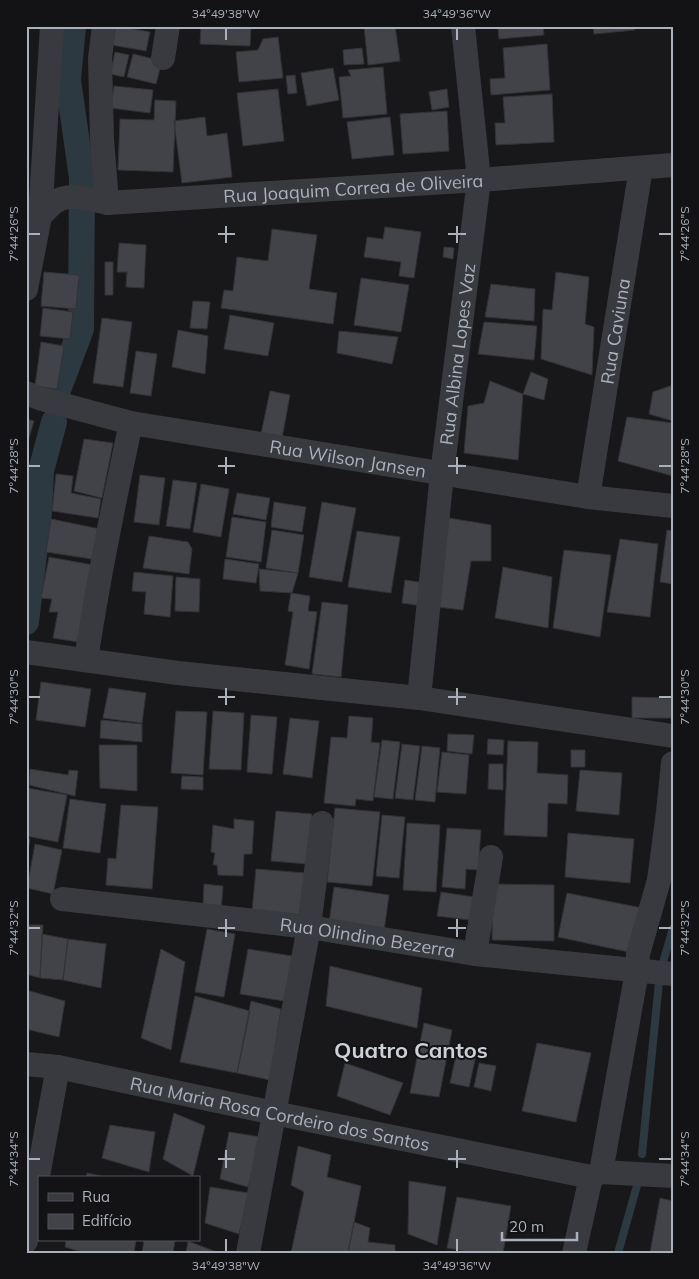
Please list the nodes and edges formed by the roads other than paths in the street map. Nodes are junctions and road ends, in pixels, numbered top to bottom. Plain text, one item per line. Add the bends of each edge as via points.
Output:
1 (52, 26) edge
2 (104, 26) edge
3 (168, 26) edge
4 (463, 26) edge
5 (163, 58) dead end
6 (673, 165) edge
7 (641, 168) junction
8 (479, 180) junction
9 (107, 203) junction
10 (40, 216) junction
11 (26, 289) edge
12 (26, 393) edge
13 (131, 423) junction
14 (442, 474) junction
15 (588, 497) junction
16 (673, 506) edge
17 (26, 652) edge
18 (86, 660) junction
19 (419, 698) junction
20 (673, 736) edge
21 (673, 763) edge
22 (322, 823) dead end
23 (491, 857) dead end
24 (62, 899) dead end
25 (309, 927) junction
26 (475, 954) junction
27 (637, 971) junction
28 (673, 974) edge
29 (26, 1064) edge
30 (58, 1067) junction
31 (274, 1113) junction
32 (596, 1175) junction
33 (673, 1176) edge
34 (26, 1241) edge
35 (248, 1253) edge
36 (574, 1253) edge

1 - 10 street
2 - 9 street via 100,58
3 - 5 street
4 - 8 street, Rua Albina Lopes Vaz
6 - 7 street, Rua Joaquim Correa de Oliveira
7 - 8 street, Rua Joaquim Correa de Oliveira
7 - 15 street, Rua Caviuna
8 - 9 street, Rua Joaquim Correa de Oliveira
8 - 14 street, Rua Albina Lopes Vaz
9 - 10 street, Rua Joaquim Correa de Oliveira via 67,197 53,202
10 - 11 street
12 - 13 street, Rua Wilson Jansen
13 - 14 street, Rua Wilson Jansen
13 - 18 street
14 - 15 street, Rua Wilson Jansen
14 - 19 street, Rua Albina Lopes Vaz
15 - 16 street, Rua Wilson Jansen
17 - 18 street
18 - 19 street
19 - 20 street
21 - 27 street via 659,880 638,954
22 - 25 street
23 - 26 street
24 - 25 street, Rua Olindino Bezerra
25 - 26 street, Rua Olindino Bezerra
25 - 31 street
26 - 27 street, Rua Olindino Bezerra
27 - 28 street, Rua Olindino Bezerra
27 - 32 street
29 - 30 street, Rua Maria Rosa Cordeiro dos Santos
30 - 31 street, Rua Maria Rosa Cordeiro dos Santos
30 - 34 street
31 - 32 street, Rua Maria Rosa Cordeiro dos Santos
31 - 35 street
32 - 33 street, Rua Maria Rosa Cordeiro dos Santos
32 - 36 street

